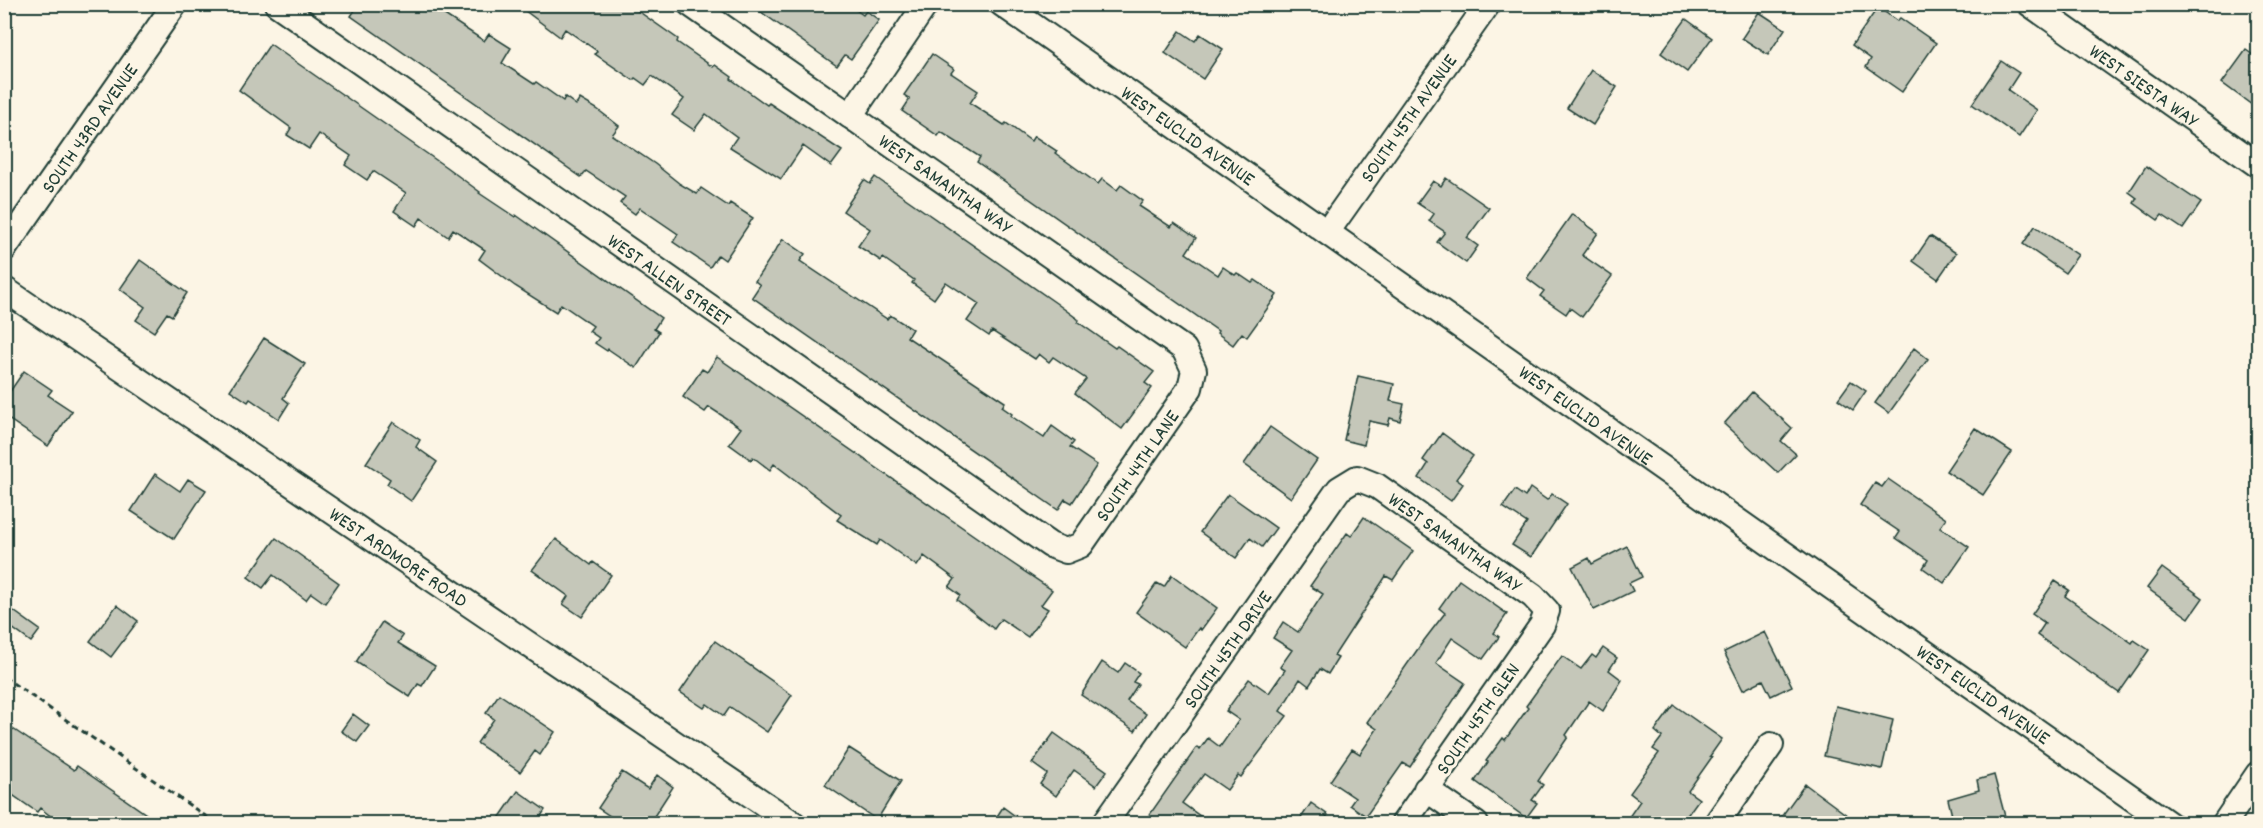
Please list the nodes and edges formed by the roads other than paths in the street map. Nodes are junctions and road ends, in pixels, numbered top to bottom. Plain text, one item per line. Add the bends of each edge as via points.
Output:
1 (175, 4) edge
2 (277, 4) edge
3 (690, 4) edge
4 (926, 4) edge
5 (1002, 4) edge
6 (1488, 4) edge
7 (2030, 4) edge
8 (306, 13) edge
9 (850, 116) junction
10 (2259, 165) edge
11 (1327, 232) junction
12 (4, 249) edge
13 (4, 290) edge
14 (1194, 370) joint
15 (1357, 478) joint
16 (1066, 551) joint
17 (1547, 611) joint
18 (1771, 745) dead end
19 (2259, 774) edge
20 (1426, 789) junction
21 (794, 824) edge
22 (1104, 824) edge
23 (1402, 824) edge
24 (1476, 824) edge
25 (1716, 824) edge
26 (2169, 824) edge
27 (2224, 824) edge

1 - 12 street, SOUTH 43RD AVENUE
2 - 8 street, WEST ALLEN STREET
3 - 9 street, WEST SAMANTHA WAY
4 - 9 street
5 - 11 street, WEST EUCLID AVENUE
6 - 11 street, SOUTH 45TH AVENUE
7 - 10 street, WEST SIESTA WAY
8 - 16 street, WEST ALLEN STREET via 1050,545
9 - 14 street, WEST SAMANTHA WAY via 1184,349
11 - 26 street, WEST EUCLID AVENUE
13 - 21 street, WEST ARDMORE ROAD
14 - 16 street, SOUTH 44TH LANE via 1190,388 1082,545
15 - 17 street, WEST SAMANTHA WAY via 1377,486 1533,596
15 - 22 street, SOUTH 45TH DRIVE via 1339,489
17 - 20 street, SOUTH 45TH GLEN via 1542,625
18 - 25 street
19 - 27 street
20 - 23 street, SOUTH 45TH GLEN
20 - 24 street

